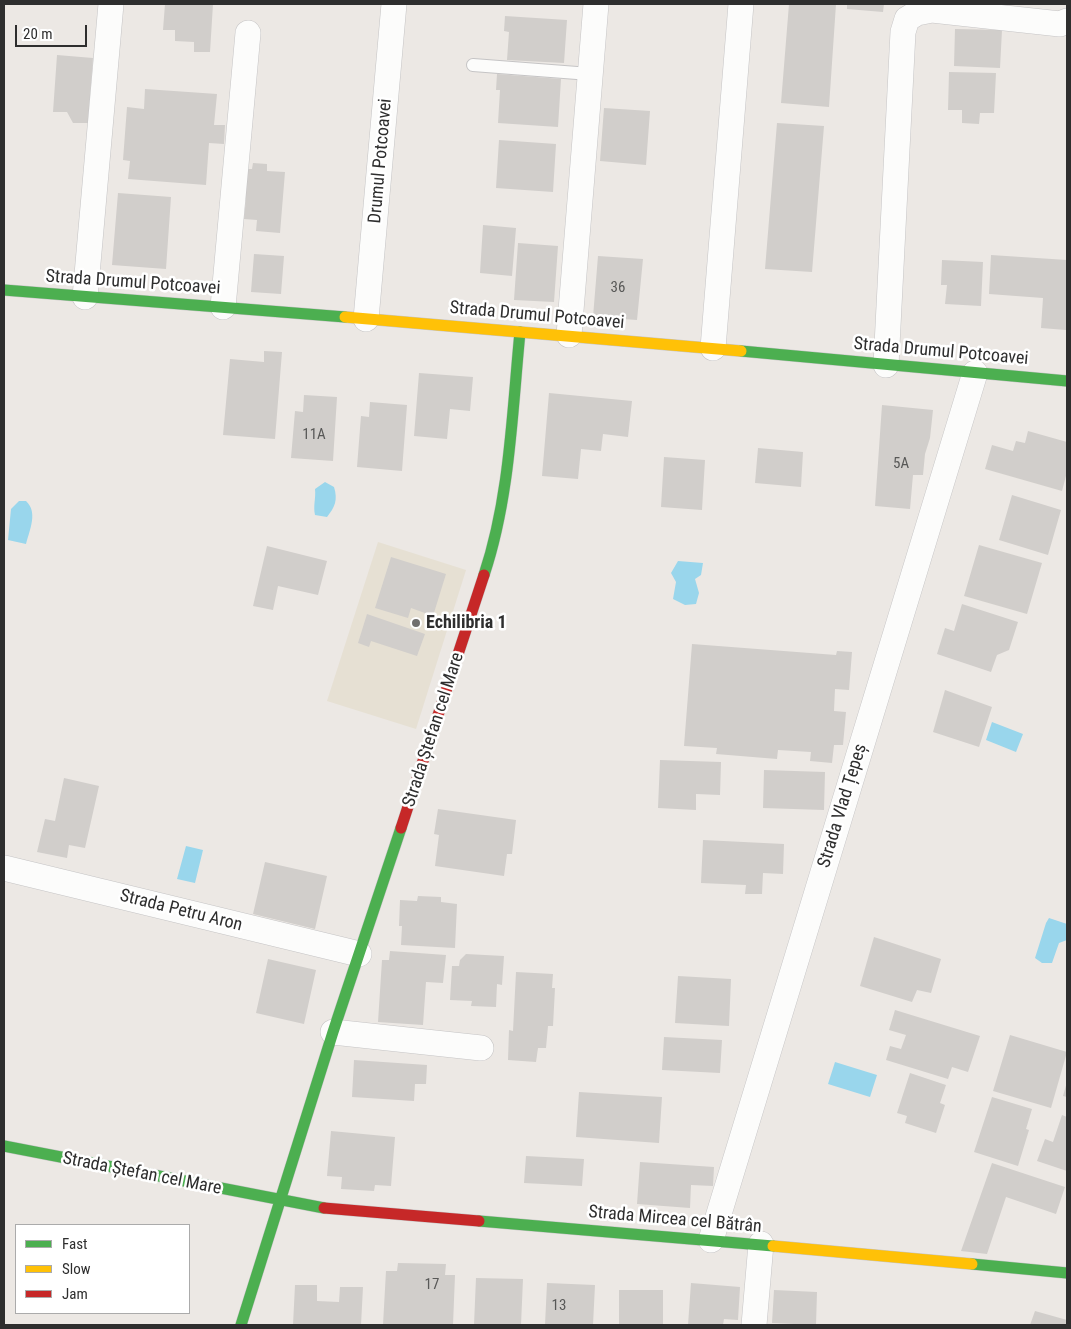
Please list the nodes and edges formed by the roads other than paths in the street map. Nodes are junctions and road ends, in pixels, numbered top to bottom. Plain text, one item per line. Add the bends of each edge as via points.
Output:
1 (111, 4) edge
2 (394, 4) edge
3 (596, 4) edge
4 (741, 4) edge
5 (1067, 21) edge
6 (248, 33) dead end
7 (473, 65) dead end
8 (590, 74) junction
9 (4, 290) edge
10 (85, 297) junction
11 (224, 307) junction
12 (366, 319) junction
13 (520, 332) junction
14 (569, 335) junction
15 (713, 348) junction
16 (886, 365) junction
17 (975, 373) junction
18 (1067, 381) edge
19 (4, 868) edge
20 (359, 954) junction
21 (333, 1032) junction
22 (481, 1048) dead end
23 (4, 1146) edge
24 (280, 1201) junction
25 (711, 1240) junction
26 (761, 1244) junction
27 (1067, 1272) edge
28 (241, 1325) edge
29 (754, 1325) edge

1 - 10 street
2 - 12 street, Drumul Potcoavei
3 - 8 street
4 - 15 street
5 - 16 street via 1060,24 932,10 907,19 903,32
6 - 11 street
7 - 8 lane
8 - 14 street
9 - 10 street, Strada Drumul Potcoavei
10 - 11 street, Strada Drumul Potcoavei
11 - 12 street, Strada Drumul Potcoavei
12 - 13 street, Strada Drumul Potcoavei
13 - 14 street, Strada Drumul Potcoavei
13 - 20 street, Strada Ștefan cel Mare via 503,503 495,542
14 - 15 street, Strada Drumul Potcoavei
15 - 16 street, Strada Drumul Potcoavei
16 - 17 street, Strada Drumul Potcoavei
17 - 18 street, Strada Drumul Potcoavei
17 - 25 street, Strada Vlad Țepeș
19 - 20 street, Strada Petru Aron
20 - 21 street, Strada Ștefan cel Mare
21 - 22 street
21 - 24 street, Strada Ștefan cel Mare
23 - 24 street, Strada Ștefan cel Mare
24 - 25 street, Strada Mircea cel Bătrân via 319,1208
24 - 28 street, Strada Ștefan cel Mare
25 - 26 street, Strada Mircea cel Bătrân
26 - 27 street, Strada Mircea cel Bătrân
26 - 29 street

